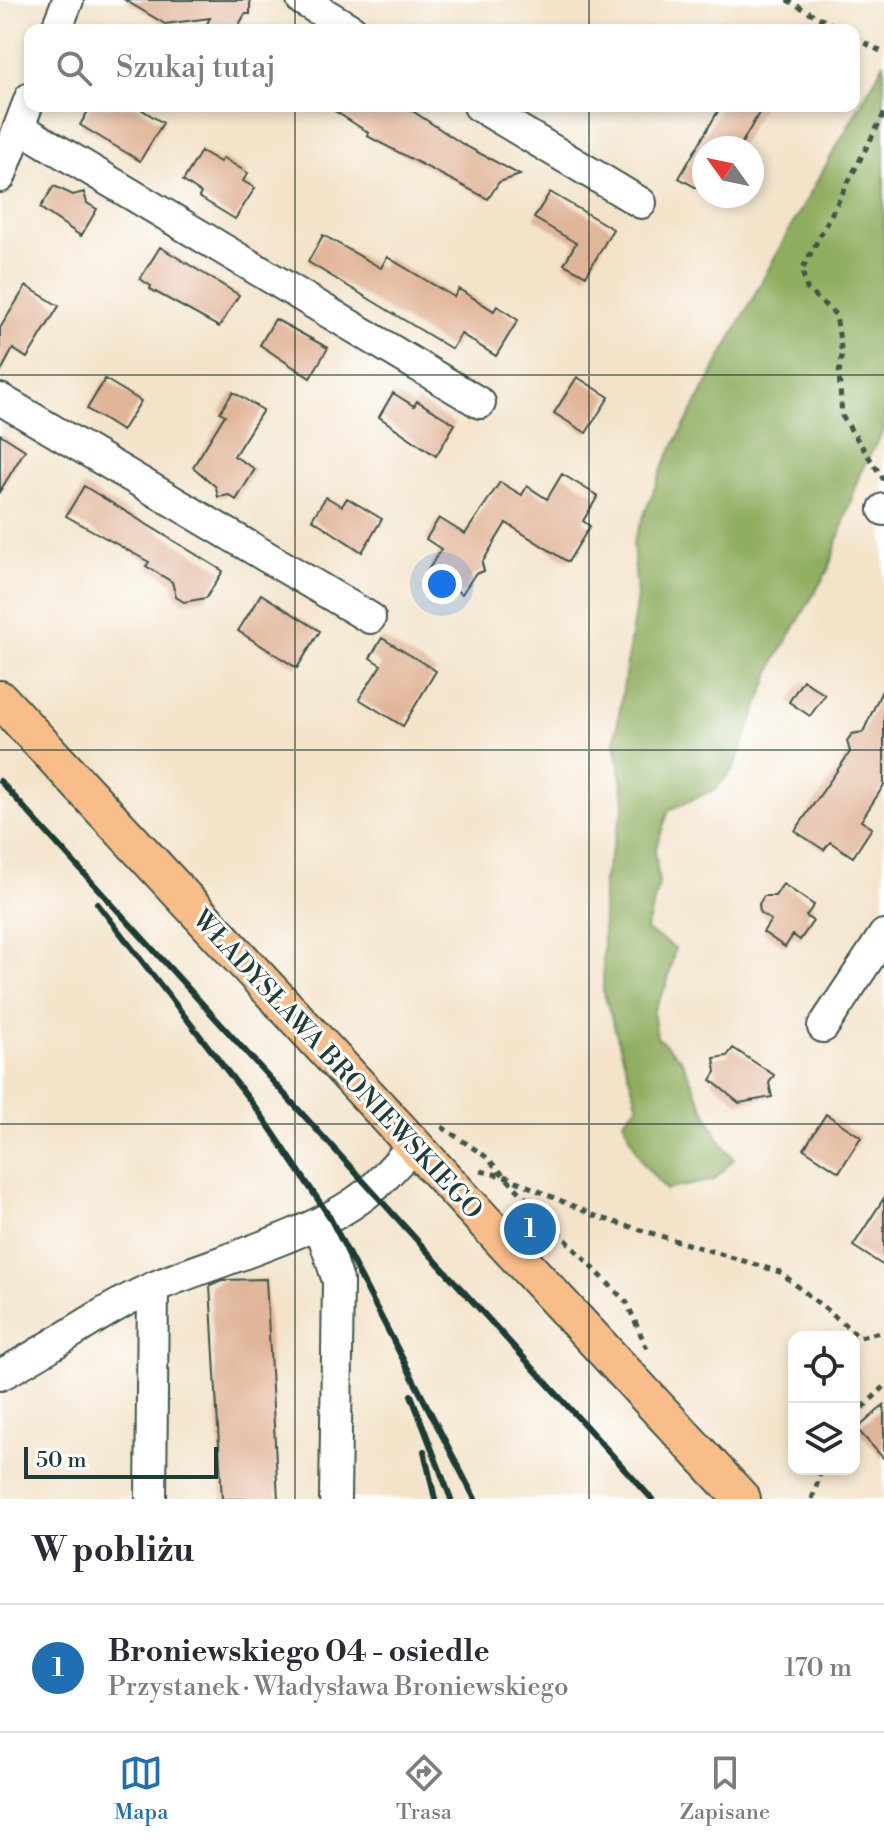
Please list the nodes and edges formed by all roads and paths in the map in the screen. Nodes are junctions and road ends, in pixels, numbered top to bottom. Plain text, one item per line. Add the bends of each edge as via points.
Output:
1 (68, 0) edge
2 (302, 0) edge
3 (787, 0) edge
4 (58, 24) edge
5 (342, 24) edge
6 (831, 24) edge
7 (860, 40) edge
8 (884, 53) edge
9 (25, 112) edge
10 (489, 112) edge
11 (884, 114) edge
12 (19, 127) junction
13 (0, 177) edge
14 (641, 203) dead end
15 (0, 399) edge
16 (480, 403) dead end
17 (884, 480) edge
18 (370, 618) dead end
19 (0, 699) edge
20 (884, 935) edge
21 (823, 1027) dead end
22 (426, 1136) junction
23 (480, 1170) dead end
24 (507, 1177) junction
25 (319, 1223) junction
26 (153, 1288) junction
27 (884, 1331) edge
28 (647, 1350) dead end
29 (0, 1375) edge
30 (884, 1387) edge
31 (860, 1410) edge
32 (820, 1475) edge
33 (151, 1499) edge
34 (335, 1499) edge
35 (742, 1499) edge
36 (812, 1499) edge

1 - 4 street
2 - 5 street
3 - 6 path
7 - 8 path
9 - 12 street
10 - 14 street
11 - 17 path via 802,270 807,289 836,315 842,416
12 - 13 street
12 - 16 street
15 - 18 street
19 - 22 main road, WŁADYSŁAWA BRONIEWSKIEGO
20 - 21 street
22 - 24 path via 485,1156
22 - 25 street via 371,1189
22 - 35 main road, WŁADYSŁAWA BRONIEWSKIEGO
23 - 24 path
24 - 27 path via 598,1217 780,1272 860,1337
24 - 28 path via 627,1303
25 - 26 street
25 - 34 street via 338,1281
26 - 29 street via 91,1318 48,1351
26 - 33 street
30 - 31 path
32 - 36 path

